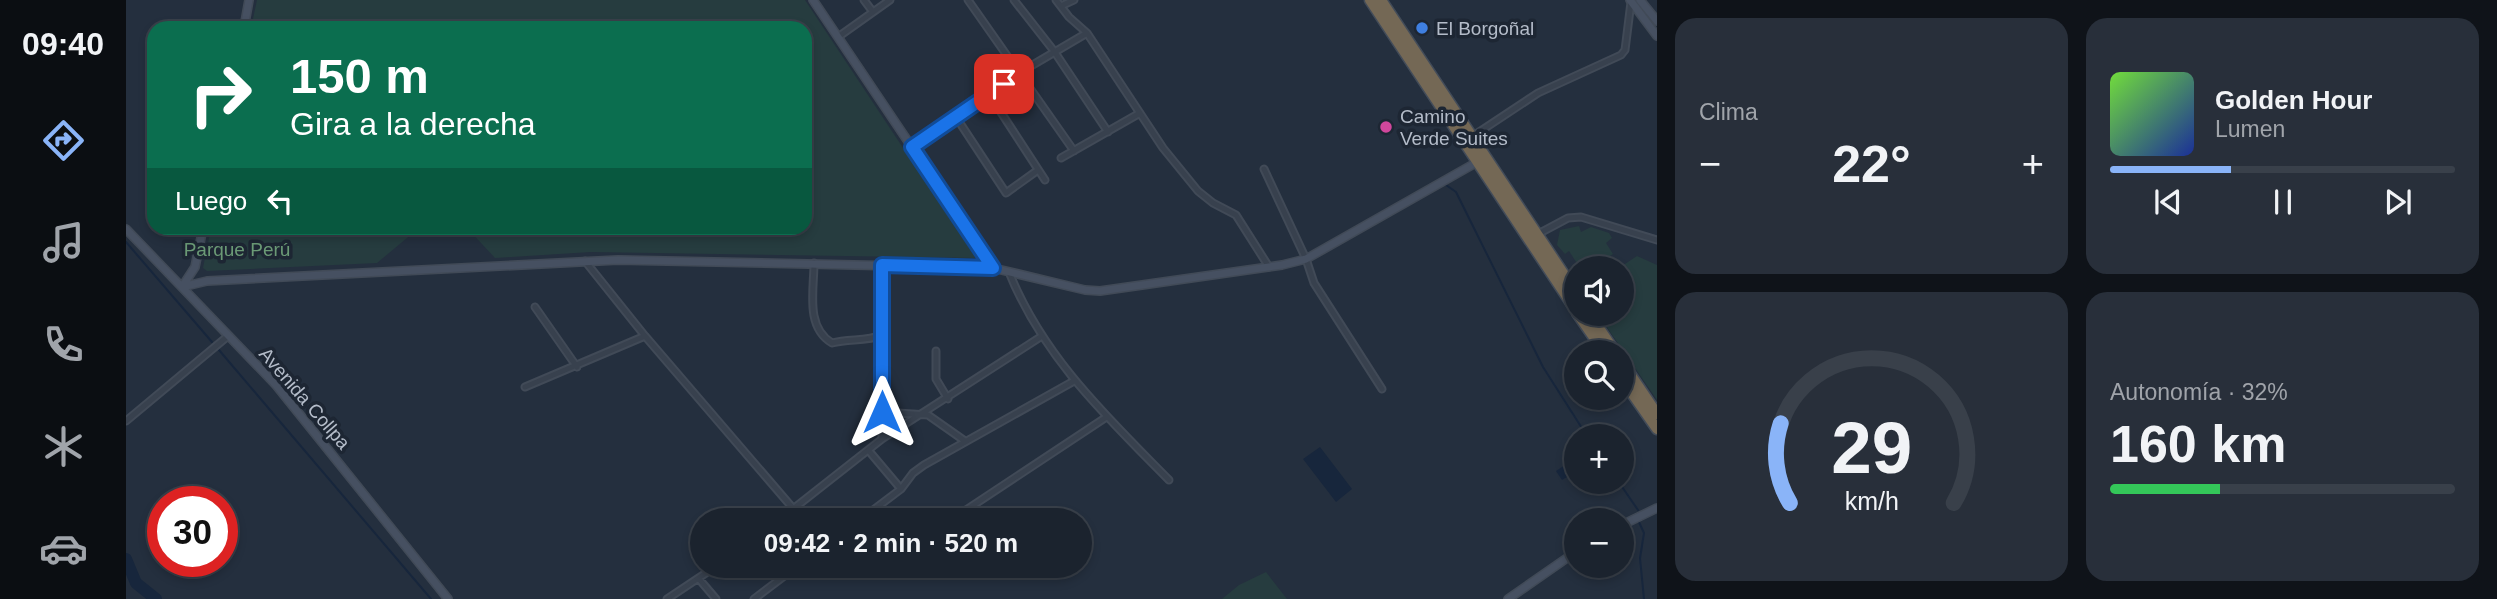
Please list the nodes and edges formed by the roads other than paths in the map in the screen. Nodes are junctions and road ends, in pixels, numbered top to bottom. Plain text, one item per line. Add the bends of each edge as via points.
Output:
1 (249, 0) edge
2 (814, 0) edge
3 (864, 0) edge
4 (890, 0) edge
5 (968, 0) edge
6 (1014, 0) edge
7 (1056, 0) edge
8 (1074, 0) edge
9 (1370, 0) edge
10 (1381, 0) edge
11 (1640, 0) edge
12 (1631, 1) edge
13 (1061, 6) junction
14 (873, 12) junction
15 (245, 21) edge
16 (1657, 21) edge
17 (1087, 33) junction
18 (1657, 36) edge
19 (838, 37) junction
20 (1405, 43) junction
21 (1054, 51) junction
22 (1019, 73) junction
23 (989, 94) junction
24 (1140, 113) junction
25 (956, 117) junction
26 (1460, 124) junction
27 (1108, 132) junction
28 (1473, 136) junction
29 (912, 147) junction
30 (1074, 151) junction
31 (1061, 158) dead end
32 (1483, 159) junction
33 (1264, 169) dead end
34 (1038, 170) junction
35 (1045, 180) dead end
36 (126, 229) edge
37 (202, 235) edge
38 (1534, 237) junction
39 (1657, 240) edge
40 (1306, 259) junction
41 (585, 261) junction
42 (814, 264) junction
43 (882, 265) junction
44 (1269, 267) junction
45 (993, 268) junction
46 (1009, 272) junction
47 (1564, 277) edge
48 (182, 287) junction
49 (1564, 288) edge
50 (535, 307) dead end
51 (882, 335) junction
52 (228, 336) junction
53 (645, 336) junction
54 (1042, 336) junction
55 (936, 351) dead end
56 (577, 367) junction
57 (1634, 380) edge
58 (1074, 381) junction
59 (525, 387) dead end
60 (1382, 389) dead end
61 (1634, 396) edge
62 (948, 398) junction
63 (882, 412) junction
64 (1657, 414) edge
65 (920, 416) junction
66 (1105, 418) junction
67 (126, 421) edge
68 (1657, 429) edge
69 (881, 439) junction
70 (965, 441) junction
71 (870, 451) junction
72 (1169, 480) dead end
73 (901, 489) junction
74 (791, 508) edge
75 (796, 508) edge
76 (876, 508) edge
77 (969, 508) edge
78 (1657, 508) edge
79 (1634, 519) edge
80 (1564, 560) edge
81 (782, 578) edge
82 (699, 579) joint
83 (448, 599) edge
84 (667, 599) edge
85 (716, 599) edge
86 (754, 599) edge
87 (1508, 599) edge

1 - 15 main road
2 - 19 main road
3 - 14 street
4 - 14 street
5 - 22 street
6 - 21 street
7 - 13 street
8 - 13 street
9 - 20 highway
10 - 20 highway
11 - 16 main road
12 - 18 main road
12 - 28 street via 1621,55 1538,93
13 - 17 street
14 - 19 street
17 - 21 street
17 - 24 street
19 - 29 main road
20 - 26 highway
21 - 22 street
21 - 27 street
22 - 23 street
22 - 30 street
23 - 25 street
23 - 34 street
24 - 27 street
24 - 44 street via 1198,191 1243,223
25 - 29 street
25 - 34 street via 1006,193
26 - 28 highway
26 - 32 highway
27 - 30 street
28 - 32 highway
29 - 45 main road
30 - 31 street
32 - 38 highway
32 - 40 main road
33 - 40 street
34 - 35 street
36 - 48 main road, Avenida Collpa
37 - 48 main road via 195,267
38 - 39 street via 1568,218 1581,217
38 - 47 highway
38 - 49 highway
40 - 44 main road
40 - 60 street via 1314,283
41 - 42 main road
41 - 48 main road via 206,281
41 - 53 street
42 - 43 main road
42 - 51 street via 814,323 819,333 832,343
43 - 45 main road
43 - 51 street
44 - 46 main road via 1100,290
45 - 46 main road
46 - 54 street
48 - 52 main road, Avenida Collpa
50 - 56 street
51 - 63 street
52 - 67 street
52 - 83 main road, Avenida Collpa via 300,412
53 - 56 street
53 - 74 street
54 - 58 street
54 - 62 street
55 - 62 street via 936,379
56 - 59 street
57 - 64 highway
58 - 66 street
58 - 70 street
61 - 68 highway
62 - 65 street
63 - 65 street
63 - 69 street
65 - 69 street
65 - 70 street via 928,415
66 - 72 street
66 - 77 street
69 - 71 street
70 - 73 street via 913,473
71 - 73 street
71 - 75 street
73 - 76 street
78 - 79 main road
80 - 87 main road
81 - 86 street
82 - 84 street
82 - 85 street

